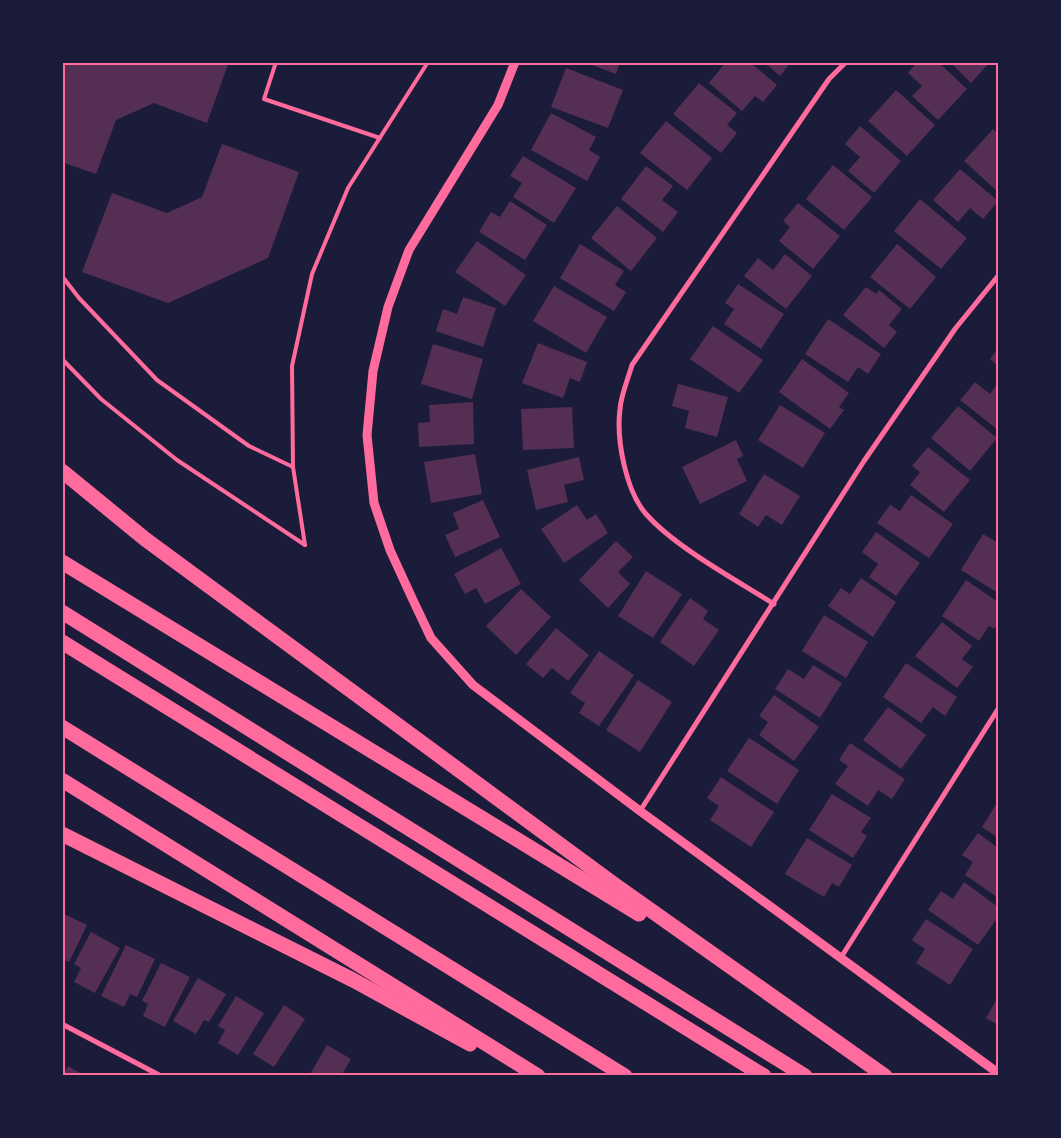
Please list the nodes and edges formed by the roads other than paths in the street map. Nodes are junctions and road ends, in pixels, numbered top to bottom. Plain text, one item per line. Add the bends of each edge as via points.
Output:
1 (276, 62) edge
2 (428, 62) edge
3 (514, 62) edge
4 (846, 62) edge
5 (380, 138) junction
6 (62, 276) edge
7 (998, 276) edge
8 (62, 359) edge
9 (293, 467) junction
10 (62, 471) edge
11 (62, 562) edge
12 (774, 604) junction
13 (62, 612) edge
14 (62, 642) edge
15 (998, 709) edge
16 (62, 727) edge
17 (62, 780) edge
18 (640, 811) junction
19 (62, 834) edge
20 (840, 959) junction
21 (743, 977) junction
22 (62, 1024) edge
23 (998, 1073) edge
24 (161, 1076) edge
25 (527, 1076) edge
26 (538, 1076) edge
27 (625, 1076) edge
28 (764, 1076) edge
29 (806, 1076) edge
30 (885, 1076) edge

1 - 5 lane via 264,99
2 - 5 lane
3 - 18 street via 498,105 409,250 388,308 373,371 367,435 374,503 390,550 431,638 473,685
4 - 12 street via 829,79 632,365 620,409 621,451 630,485 645,513 664,532
5 - 9 lane via 348,188 312,274 292,366
6 - 9 lane via 78,298 158,380 249,446
7 - 12 street via 955,329 869,453
8 - 9 lane via 101,399 177,460 305,545
10 - 21 highway via 145,539
11 - 21 highway
12 - 18 street
13 - 29 highway
14 - 28 highway
15 - 20 street
16 - 27 highway
17 - 26 highway
18 - 20 street
19 - 25 highway via 353,980
20 - 23 street
21 - 30 highway
22 - 24 street

